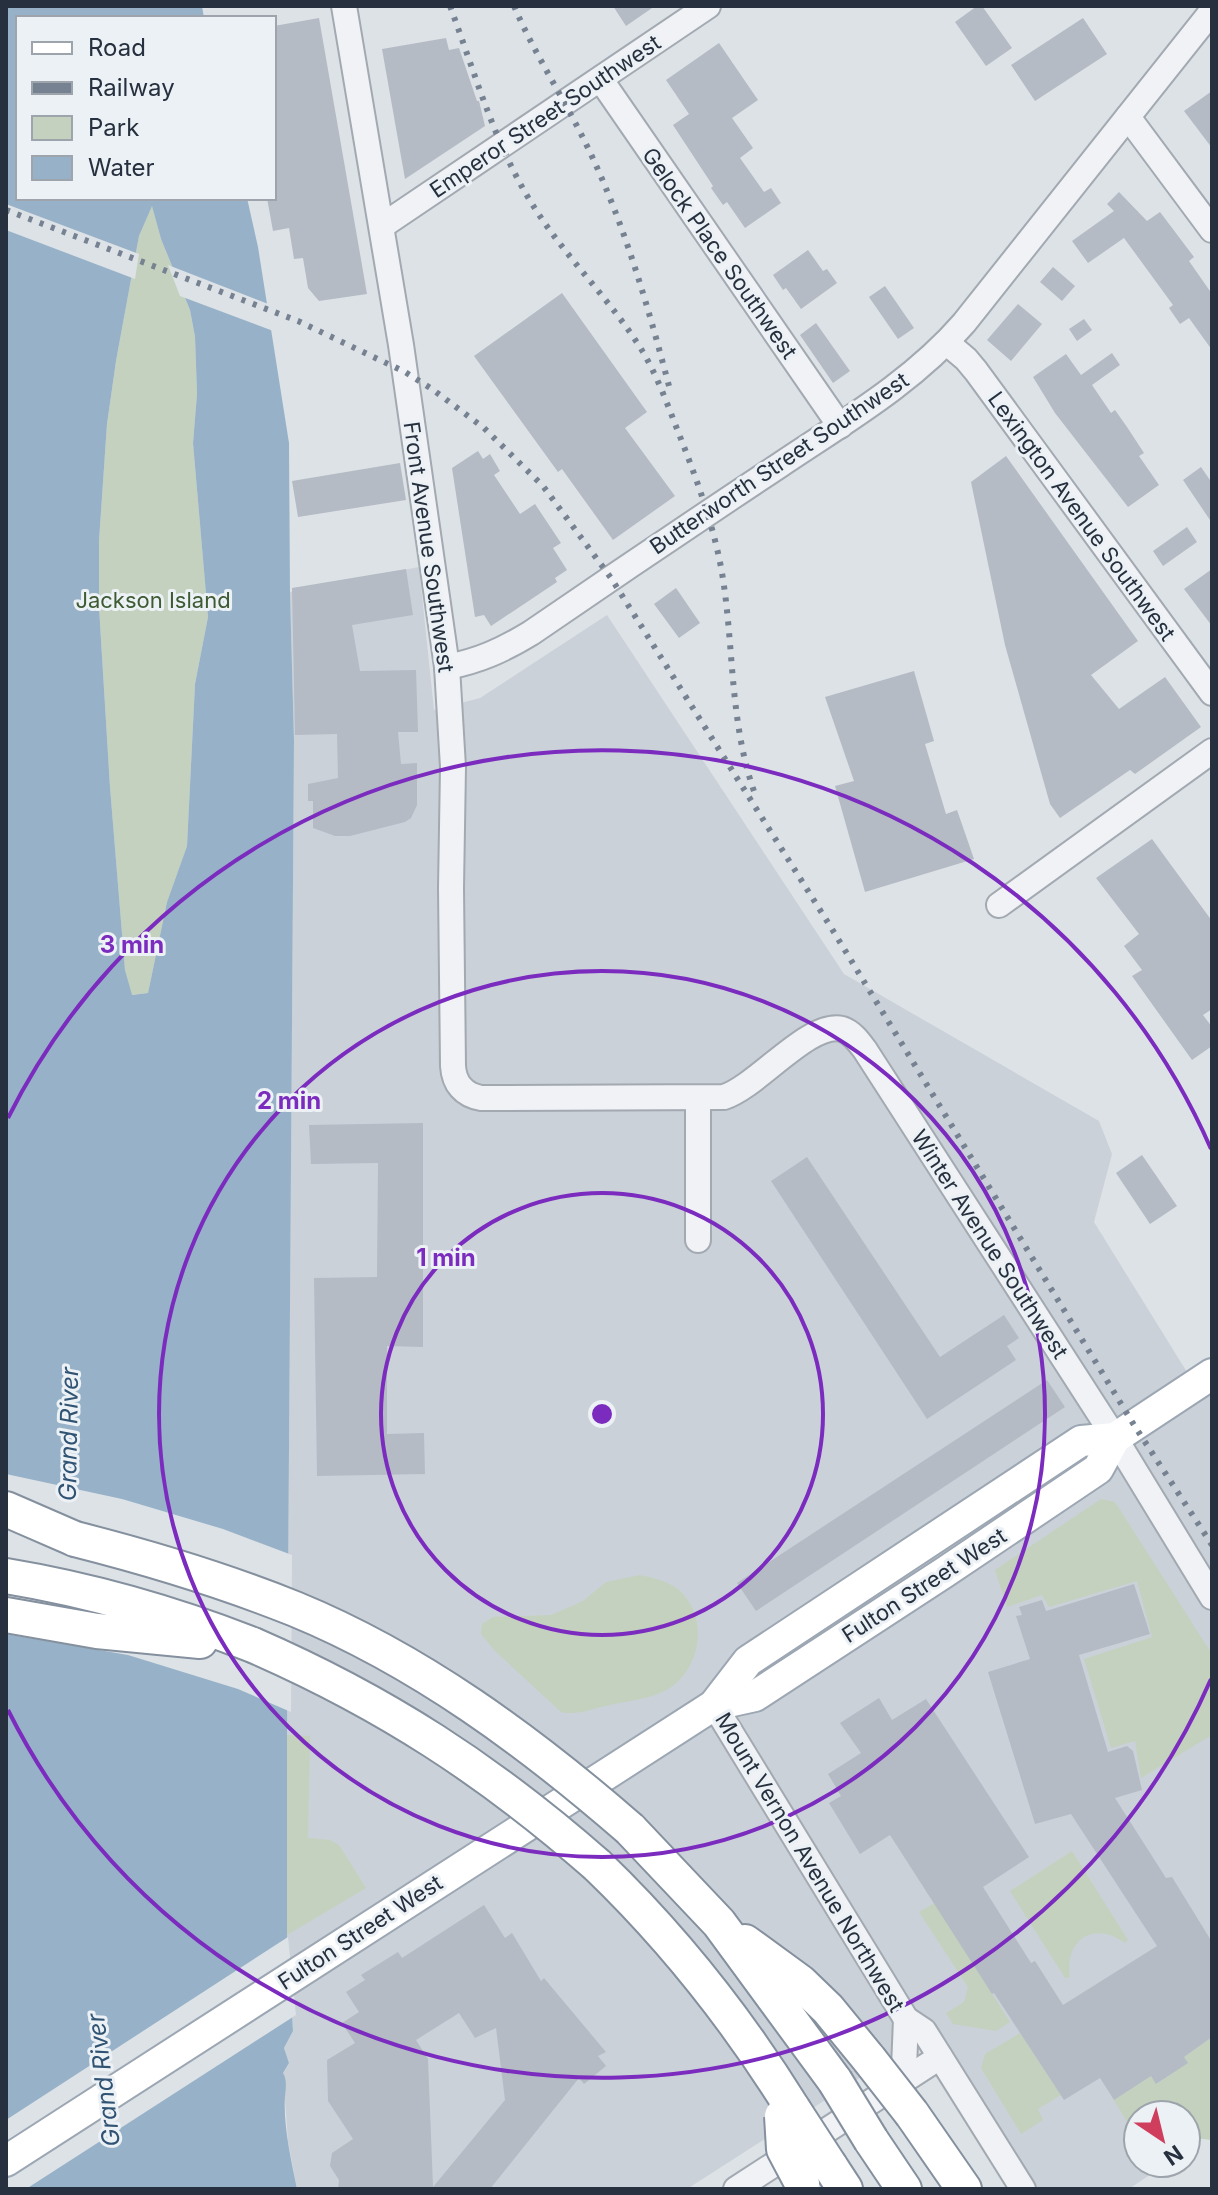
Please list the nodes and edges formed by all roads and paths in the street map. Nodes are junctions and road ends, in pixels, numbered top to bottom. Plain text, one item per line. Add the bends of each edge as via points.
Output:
1 (344, 6) edge
2 (708, 6) edge
3 (1212, 11) edge
4 (601, 80) junction
5 (1128, 117) junction
6 (382, 226) junction
7 (1212, 230) edge
8 (947, 343) junction
9 (840, 426) junction
10 (447, 667) junction
11 (1212, 693) edge
12 (1212, 751) edge
13 (999, 905) dead end
14 (698, 1098) junction
15 (698, 1240) dead end
16 (1212, 1374) edge
17 (1115, 1438) junction
18 (6, 1509) edge
19 (6, 1527) edge
20 (75, 1539) junction
21 (6, 1576) edge
22 (1212, 1597) edge
23 (6, 1615) edge
24 (253, 1645) junction
25 (714, 1705) junction
26 (719, 1923) junction
27 (906, 2019) junction
28 (940, 2057) junction
29 (902, 2102) junction
30 (6, 2161) edge
31 (821, 2182) edge
32 (736, 2189) edge
33 (904, 2189) edge
34 (964, 2189) edge
35 (1023, 2189) edge

1 - 6 street, Front Avenue Southwest
2 - 4 street, Emperor Street Southwest
3 - 5 street, Butterworth Street Southwest
4 - 6 street, Emperor Street Southwest
4 - 9 street, Gelock Place Southwest
5 - 7 street
5 - 8 street, Butterworth Street Southwest
6 - 10 street, Front Avenue Southwest
8 - 9 street, Butterworth Street Southwest
8 - 11 street, Lexington Avenue Southwest via 976,371
9 - 10 street, Butterworth Street Southwest via 531,633 477,661
10 - 14 street, Front Avenue Southwest via 453,767 453,1066 463,1091 481,1098
12 - 13 street
14 - 15 street
14 - 17 street, Winter Avenue Southwest via 741,1091 820,1032 841,1029 857,1039
16 - 17 main road, Fulton Street West
17 - 22 street, Winter Avenue Southwest
17 - 25 main road, Fulton Street West via 1081,1441 748,1661
18 - 20 highway
19 - 20 highway
20 - 26 highway, bridge via 209,1577 379,1649 482,1712 575,1782 630,1829
21 - 24 highway via 146,1609
23 - 24 highway via 97,1631
24 - 31 highway, bridge via 363,1697 445,1746 597,1865 693,1967 754,2047 785,2105 784,2149
25 - 27 street, Mount Vernon Avenue Northwest
25 - 30 main road, Fulton Street West
26 - 29 highway, bridge via 828,2009
26 - 33 highway, bridge via 835,2081
27 - 28 street, Mount Vernon Avenue Northwest via 924,2031
27 - 29 street, Mount Vernon Avenue Northwest
28 - 29 street
28 - 35 street, Mount Vernon Avenue Northwest
29 - 32 street
29 - 34 highway

